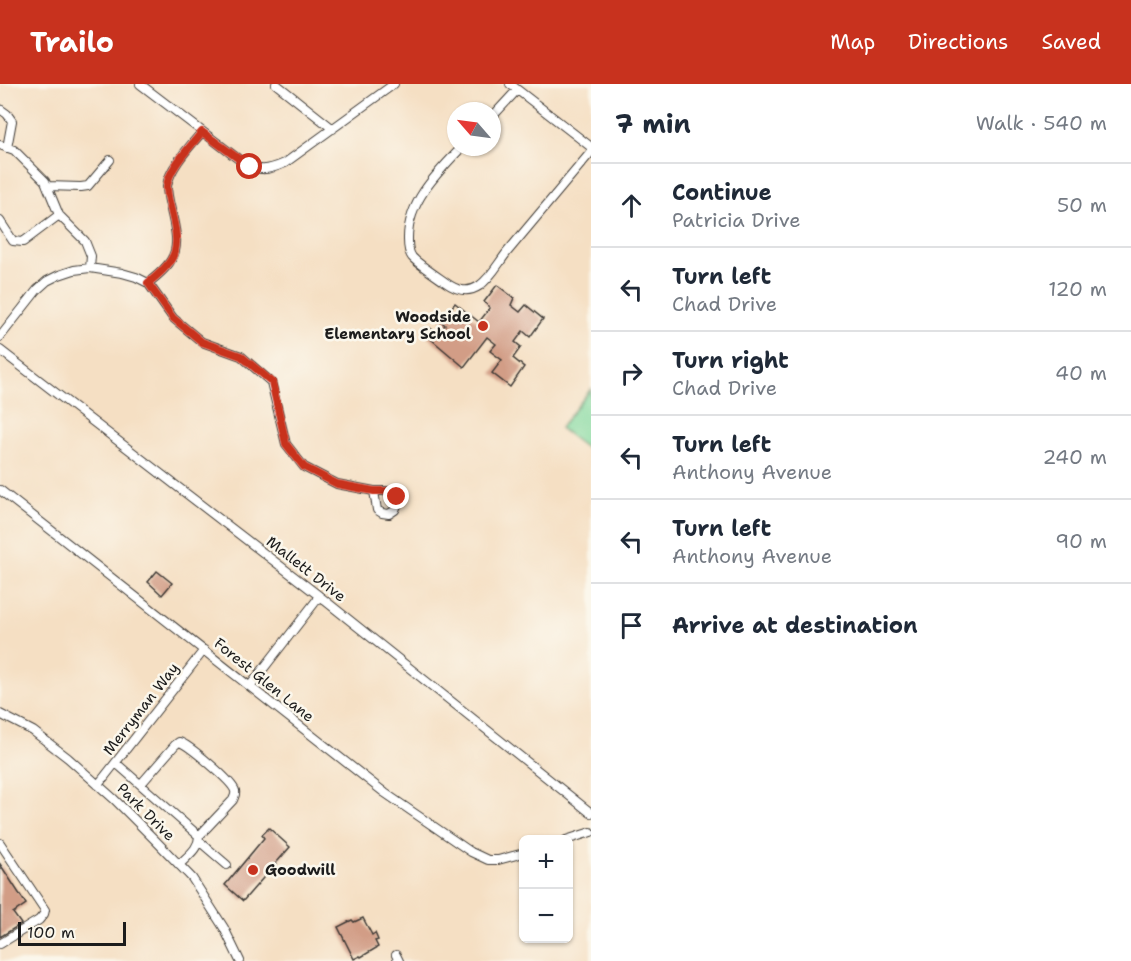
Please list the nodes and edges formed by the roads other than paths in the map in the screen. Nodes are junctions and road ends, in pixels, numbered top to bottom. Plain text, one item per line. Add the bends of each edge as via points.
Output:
1 (140, 84) edge
2 (276, 84) edge
3 (394, 84) edge
4 (510, 84) edge
5 (517, 90) junction
6 (501, 107) edge
7 (0, 109) edge
8 (333, 129) junction
9 (202, 132) junction
10 (4, 147) edge
11 (591, 147) edge
12 (591, 152) edge
13 (453, 156) edge
14 (110, 160) dead end
15 (47, 186) junction
16 (59, 215) junction
17 (0, 221) edge
18 (90, 268) junction
19 (148, 283) junction
20 (0, 338) edge
21 (0, 350) edge
22 (0, 490) edge
23 (374, 491) dead end
24 (318, 595) junction
25 (204, 650) junction
26 (250, 686) junction
27 (0, 714) edge
28 (116, 763) junction
29 (141, 784) junction
30 (99, 785) junction
31 (591, 813) edge
32 (591, 832) edge
33 (199, 838) junction
34 (573, 838) edge
35 (0, 843) edge
36 (519, 854) edge
37 (179, 865) junction
38 (227, 865) dead end
39 (0, 944) edge
40 (240, 961) edge

1 - 9 street
2 - 8 street
3 - 8 street
4 - 5 street
5 - 6 street
5 - 11 street
7 - 10 street via 12,122
8 - 9 street via 285,163 259,170
9 - 19 street via 167,186 176,230 175,253 164,271
10 - 15 street via 14,150
12 - 13 street via 486,279 467,291 453,288 412,257 408,246 417,202
14 - 15 street via 88,186
15 - 16 street
16 - 17 street via 23,242 13,241
16 - 18 street via 85,241 91,256
18 - 19 street via 122,273
18 - 20 street via 47,281
19 - 23 street via 173,318 202,342 241,356 272,382 286,444 304,467 337,484
21 - 24 street, Mallett Drive
22 - 25 street, Forest Glen Lane
24 - 26 street
24 - 31 street, Mallett Drive
25 - 26 street, Forest Glen Lane
25 - 28 street, Merryman Way
26 - 36 street, Forest Glen Lane via 385,793 471,852 488,860
27 - 30 street, Park Drive via 33,731
28 - 29 street
28 - 30 street, Merryman Way
29 - 33 street
29 - 33 street via 179,742 231,783 235,789 233,800
30 - 37 street, Park Drive
32 - 34 street
33 - 37 street
33 - 38 street
35 - 39 street via 45,910 39,920
37 - 40 street, Park Drive via 192,878

